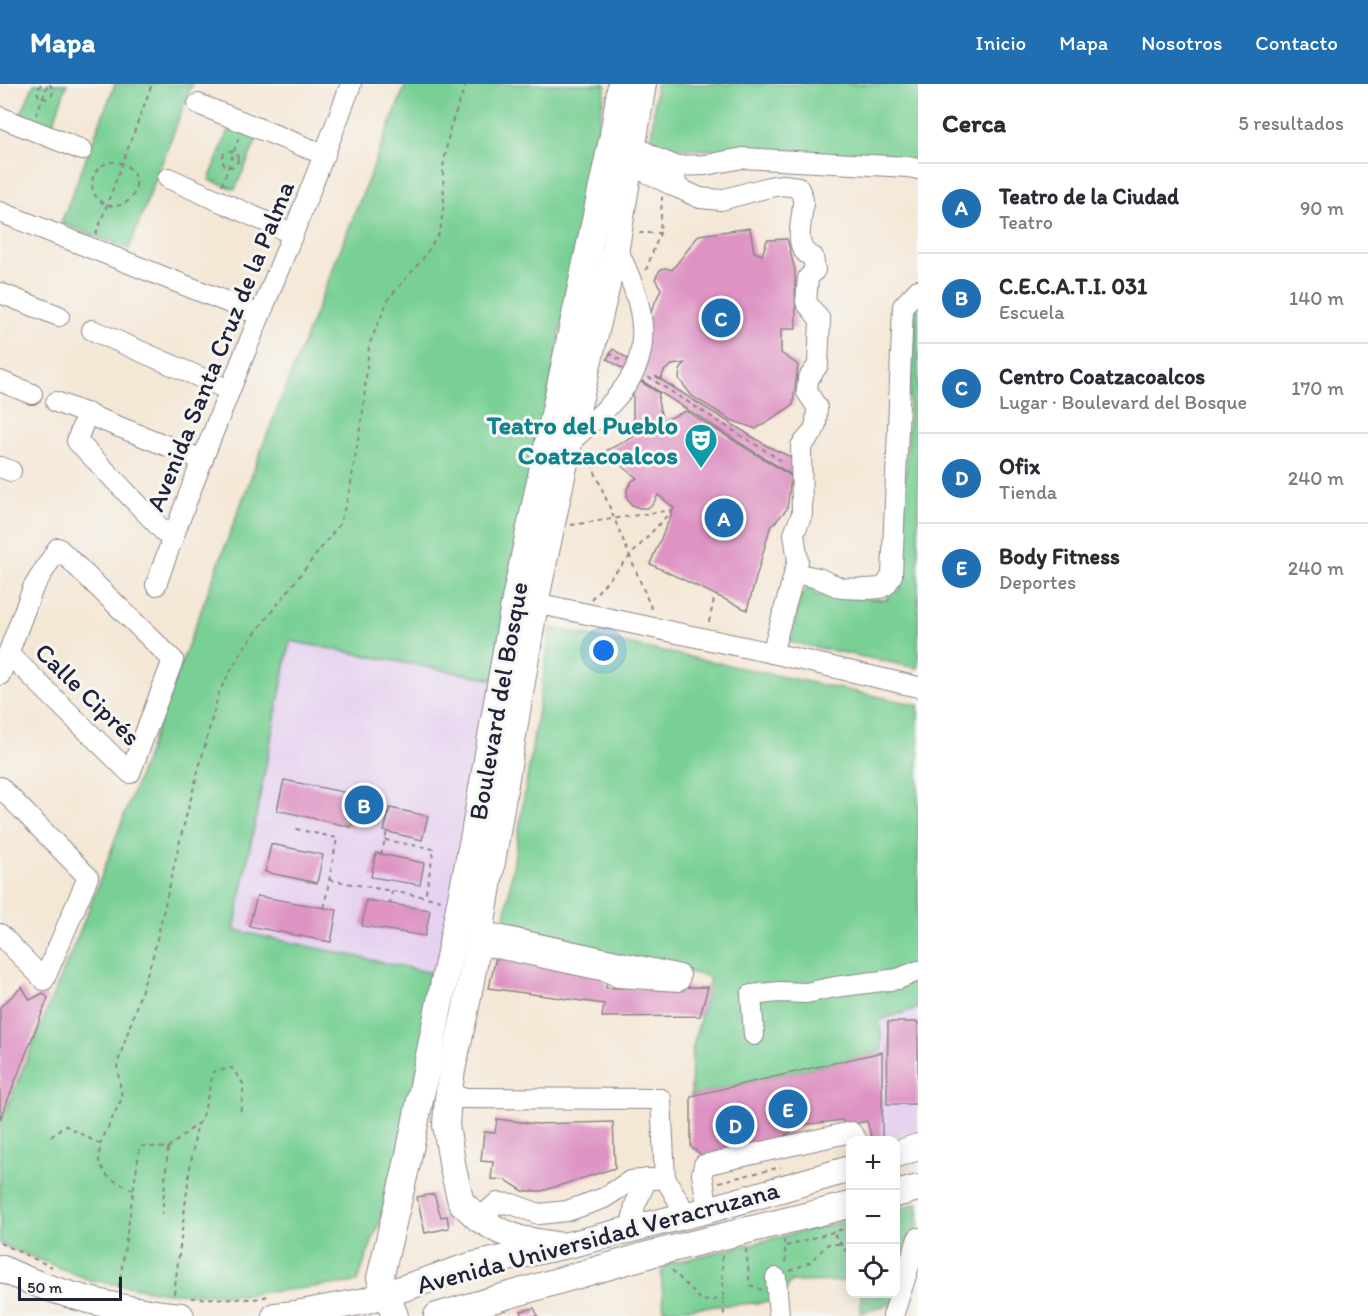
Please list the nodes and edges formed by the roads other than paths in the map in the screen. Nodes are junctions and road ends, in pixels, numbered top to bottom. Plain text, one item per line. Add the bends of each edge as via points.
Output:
1 (351, 84) edge
2 (631, 93) edge
3 (198, 104) dead end
4 (0, 117) edge
5 (82, 150) dead end
6 (621, 150) junction
7 (325, 155) junction
8 (743, 158) junction
9 (799, 161) junction
10 (705, 165) junction
11 (918, 169) edge
12 (168, 178) dead end
13 (672, 178) junction
14 (798, 187) junction
15 (742, 193) junction
16 (700, 198) junction
17 (0, 212) edge
18 (293, 234) junction
19 (616, 247) junction
20 (918, 290) edge
21 (0, 292) edge
22 (260, 315) junction
23 (59, 316) dead end
24 (92, 330) dead end
25 (0, 381) edge
26 (229, 390) junction
27 (32, 394) dead end
28 (56, 402) dead end
29 (87, 413) junction
30 (578, 448) junction
31 (203, 460) junction
32 (172, 540) junction
33 (794, 573) junction
34 (156, 585) dead end
35 (525, 601) junction
36 (8, 653) junction
37 (772, 653) junction
38 (0, 675) edge
39 (918, 687) edge
40 (0, 787) edge
41 (0, 934) edge
42 (479, 938) junction
43 (585, 960) dead end
44 (918, 971) edge
45 (754, 1035) dead end
46 (448, 1098) junction
47 (854, 1136) edge
48 (918, 1147) edge
49 (900, 1153) edge
50 (407, 1164) junction
51 (453, 1169) junction
52 (846, 1170) edge
53 (656, 1178) junction
54 (918, 1188) edge
55 (900, 1193) edge
56 (756, 1195) junction
57 (699, 1203) junction
58 (846, 1206) edge
59 (479, 1219) junction
60 (631, 1228) junction
61 (699, 1242) junction
62 (917, 1242) edge
63 (562, 1246) junction
64 (0, 1268) edge
65 (776, 1278) dead end
66 (180, 1304) edge
67 (390, 1305) edge
68 (276, 1306) edge
69 (481, 1310) edge
70 (330, 1312) edge
71 (443, 1315) edge
72 (779, 1316) edge
73 (893, 1316) edge

1 - 7 street, Avenida Santa Cruz de la Palma
2 - 6 main road, Boulevard del Bosque
3 - 7 street
4 - 5 street
6 - 13 street
6 - 19 main road, Boulevard del Bosque
6 - 35 main road, Boulevard del Bosque
7 - 18 street, Avenida Santa Cruz de la Palma
8 - 9 street
8 - 10 street
8 - 15 street
9 - 11 street
9 - 14 street
10 - 13 street
10 - 16 street
12 - 18 street
13 - 16 street
14 - 15 street via 783,185
14 - 33 street via 803,198 801,248 813,257 815,264 807,282 806,302 820,320 820,328 818,365 808,379 807,392 817,407 816,424 801,446 802,514 795,534 798,561
15 - 16 street via 721,200
17 - 22 street
18 - 22 street, Avenida Santa Cruz de la Palma
19 - 30 main road, Boulevard del Bosque
19 - 30 street via 639,303 643,331 640,356 631,379
20 - 33 street via 903,306 892,575 880,588 858,589 841,588
21 - 23 street
22 - 26 street, Avenida Santa Cruz de la Palma
24 - 26 street
25 - 27 street
26 - 31 street, Avenida Santa Cruz de la Palma
28 - 29 street
29 - 31 street
29 - 32 street, Avenida Santa Cruz de la Palma via 76,441
30 - 35 main road, Boulevard del Bosque
31 - 32 street, Avenida Santa Cruz de la Palma
32 - 34 street
33 - 37 street
35 - 37 street
35 - 42 main road, Boulevard del Bosque
35 - 50 main road, Boulevard del Bosque
36 - 36 street, Calle Ciprés via 130,773 173,660 58,548 33,588
36 - 38 street
37 - 39 street
40 - 41 street via 88,877 44,980
42 - 43 street
42 - 46 main road, Boulevard del Bosque
44 - 45 street via 898,979 806,993 751,995
46 - 51 main road, Boulevard del Bosque via 446,1125
46 - 53 street via 661,1099
47 - 57 street via 851,1132 705,1165
48 - 49 main road
50 - 51 main road via 416,1152 432,1148
50 - 67 main road, Boulevard del Bosque via 380,1278
51 - 59 main road, Boulevard del Bosque via 461,1202
52 - 56 main road, Avenida Universidad Veracruzana
53 - 57 street
53 - 59 street via 630,1181 604,1198 567,1211 539,1214 497,1203
53 - 60 street via 635,1205
54 - 55 main road
56 - 57 main road, Avenida Universidad Veracruzana
56 - 61 main road via 750,1209 706,1227
57 - 60 main road, Avenida Universidad Veracruzana
58 - 61 main road, Avenida Universidad Veracruzana
59 - 63 main road, Boulevard del Bosque via 520,1239
60 - 63 main road, Avenida Universidad Veracruzana
61 - 69 main road, Avenida Universidad Veracruzana
62 - 73 street
63 - 67 main road, Avenida Universidad Veracruzana via 470,1266
64 - 66 main road via 52,1289 120,1308
65 - 72 street
67 - 70 main road, Avenida Universidad Veracruzana via 365,1301
68 - 70 main road, Avenida Universidad Veracruzana
69 - 71 main road, Avenida Universidad Veracruzana

